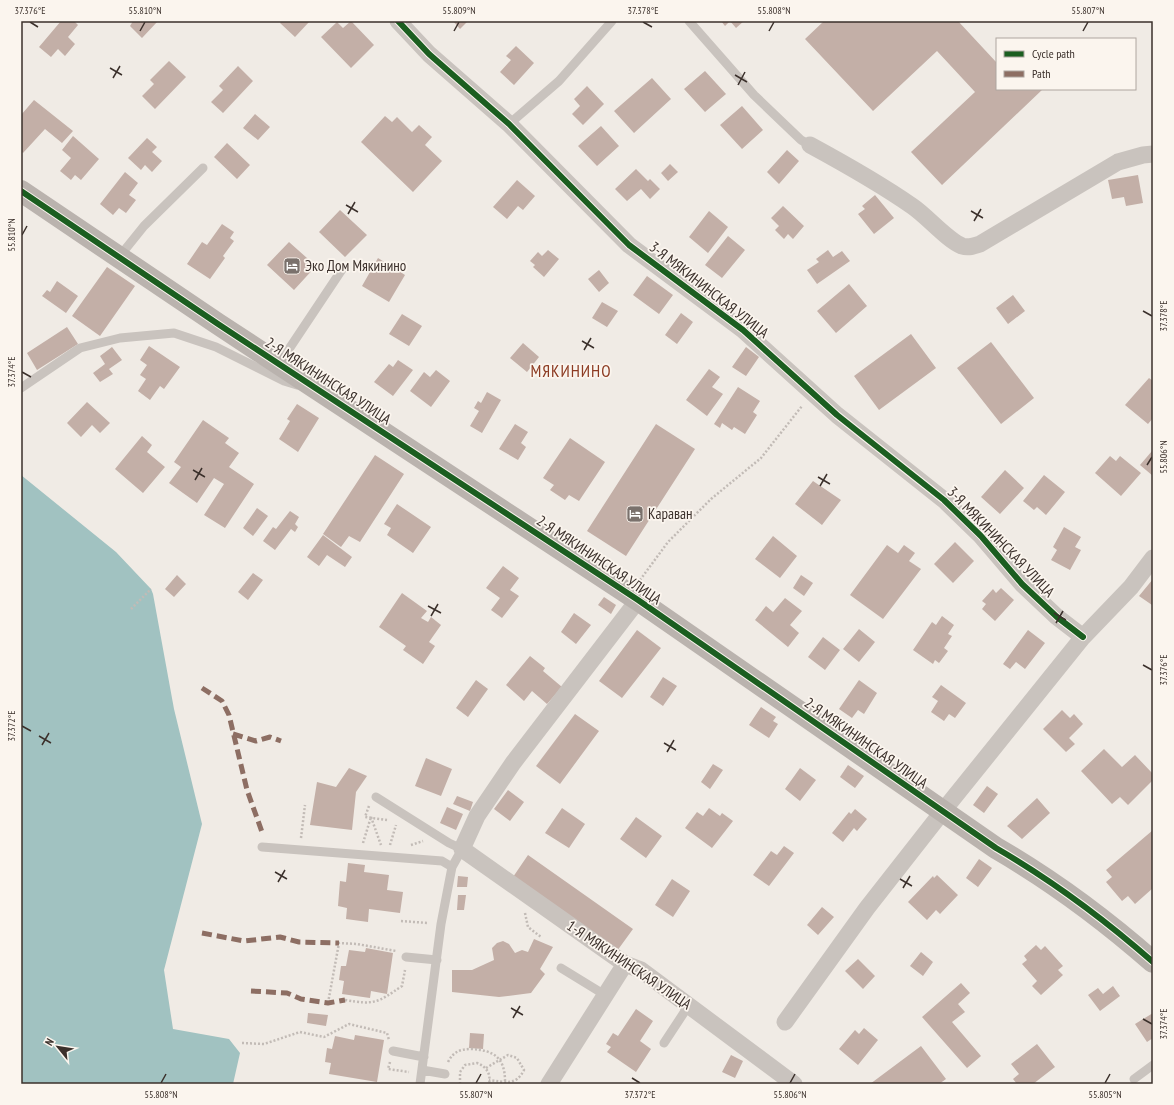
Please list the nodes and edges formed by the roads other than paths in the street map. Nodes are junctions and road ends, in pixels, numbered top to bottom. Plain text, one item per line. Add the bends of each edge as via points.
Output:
1 (398, 21) edge
2 (612, 21) edge
3 (689, 21) edge
4 (509, 124) junction
5 (810, 145) joint
6 (1153, 154) edge
7 (203, 168) dead end
8 (21, 191) edge
9 (119, 257) junction
10 (343, 268) dead end
11 (279, 364) junction
12 (21, 388) edge
13 (329, 396) junction
14 (1153, 558) edge
15 (638, 600) junction
16 (1083, 636) junction
17 (376, 797) dead end
18 (943, 811) junction
19 (262, 847) dead end
20 (462, 849) junction
21 (452, 867) junction
22 (406, 957) road end
23 (436, 960) junction
24 (1153, 962) edge
25 (625, 964) junction
26 (562, 968) dead end
27 (605, 995) junction
28 (689, 1005) junction
29 (785, 1022) dead end
30 (664, 1043) dead end
31 (393, 1051) road end
32 (424, 1056) junction
33 (1153, 1065) edge
34 (445, 1074) road end
35 (421, 1076) edge
36 (1134, 1079) dead end
37 (549, 1084) edge
38 (794, 1084) edge

1 - 4 street, 3-Я МЯКИНИНСКАЯ УЛИЦА via 429,54
2 - 4 lane via 559,81
3 - 5 lane via 754,95 801,140
4 - 16 street, 3-Я МЯКИНИНСКАЯ УЛИЦА via 630,245 743,330 837,415 944,500 981,536 1022,584 1057,617
5 - 6 street via 865,175 914,207 953,240 962,246 971,247 1118,162
7 - 9 lane via 144,226
8 - 9 street, 2-Я МЯКИНИНСКАЯ УЛИЦА
9 - 11 street, 2-Я МЯКИНИНСКАЯ УЛИЦА
10 - 11 lane
11 - 13 street, 2-Я МЯКИНИНСКАЯ УЛИЦА
12 - 13 lane via 80,348 120,338 174,333 216,347 284,381
13 - 15 street, 2-Я МЯКИНИНСКАЯ УЛИЦА
14 - 16 street via 1131,587
15 - 18 street, 2-Я МЯКИНИНСКАЯ УЛИЦА
15 - 20 street via 512,763 477,816
16 - 18 street
17 - 20 lane
18 - 24 street, 2-Я МЯКИНИНСКАЯ УЛИЦА via 1076,899
18 - 29 street via 867,908
19 - 21 lane via 442,861
20 - 21 lane
20 - 25 street, 1-Я МЯКИНИНСКАЯ УЛИЦА
21 - 23 lane
22 - 23 lane
23 - 32 lane
25 - 27 street
25 - 28 street, 1-Я МЯКИНИНСКАЯ УЛИЦА via 641,970
26 - 27 lane
27 - 37 street
28 - 30 lane
28 - 38 street, 1-Я МЯКИНИНСКАЯ УЛИЦА
31 - 32 lane
32 - 35 lane
33 - 36 lane
34 - 35 lane

